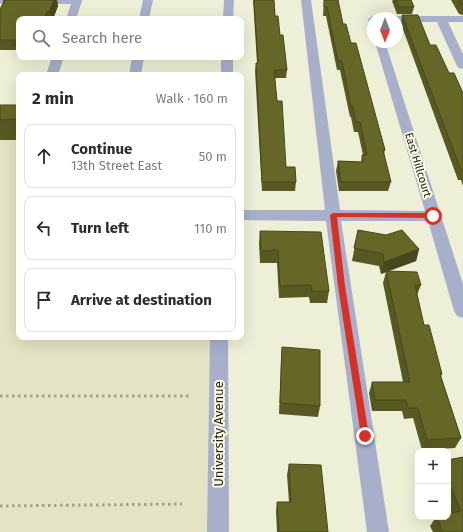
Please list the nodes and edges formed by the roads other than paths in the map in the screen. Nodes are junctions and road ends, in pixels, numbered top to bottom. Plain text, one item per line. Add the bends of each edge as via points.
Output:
1 (148, 0) edge
2 (229, 0) edge
3 (306, 0) edge
4 (77, 1) edge
5 (1, 2) edge
6 (72, 16) edge
7 (145, 16) edge
8 (228, 16) edge
9 (403, 19) edge
10 (441, 19) junction
11 (463, 19) edge
12 (382, 48) edge
13 (57, 60) edge
14 (138, 60) edge
15 (227, 60) edge
16 (463, 66) edge
17 (53, 72) edge
18 (136, 72) edge
19 (227, 72) edge
20 (244, 214) edge
21 (333, 215) junction
22 (433, 216) junction
23 (463, 310) edge
24 (219, 340) edge
25 (218, 532) edge
26 (378, 532) edge

1 - 7 street
2 - 8 street
3 - 21 street
4 - 5 street
4 - 6 street
9 - 10 street
10 - 11 street
10 - 16 street
12 - 22 street, East Hillcourt
13 - 17 street
14 - 18 street
15 - 19 street
20 - 21 street
21 - 22 street
21 - 26 street
22 - 23 street, East Hillcourt
24 - 25 street, University Avenue

